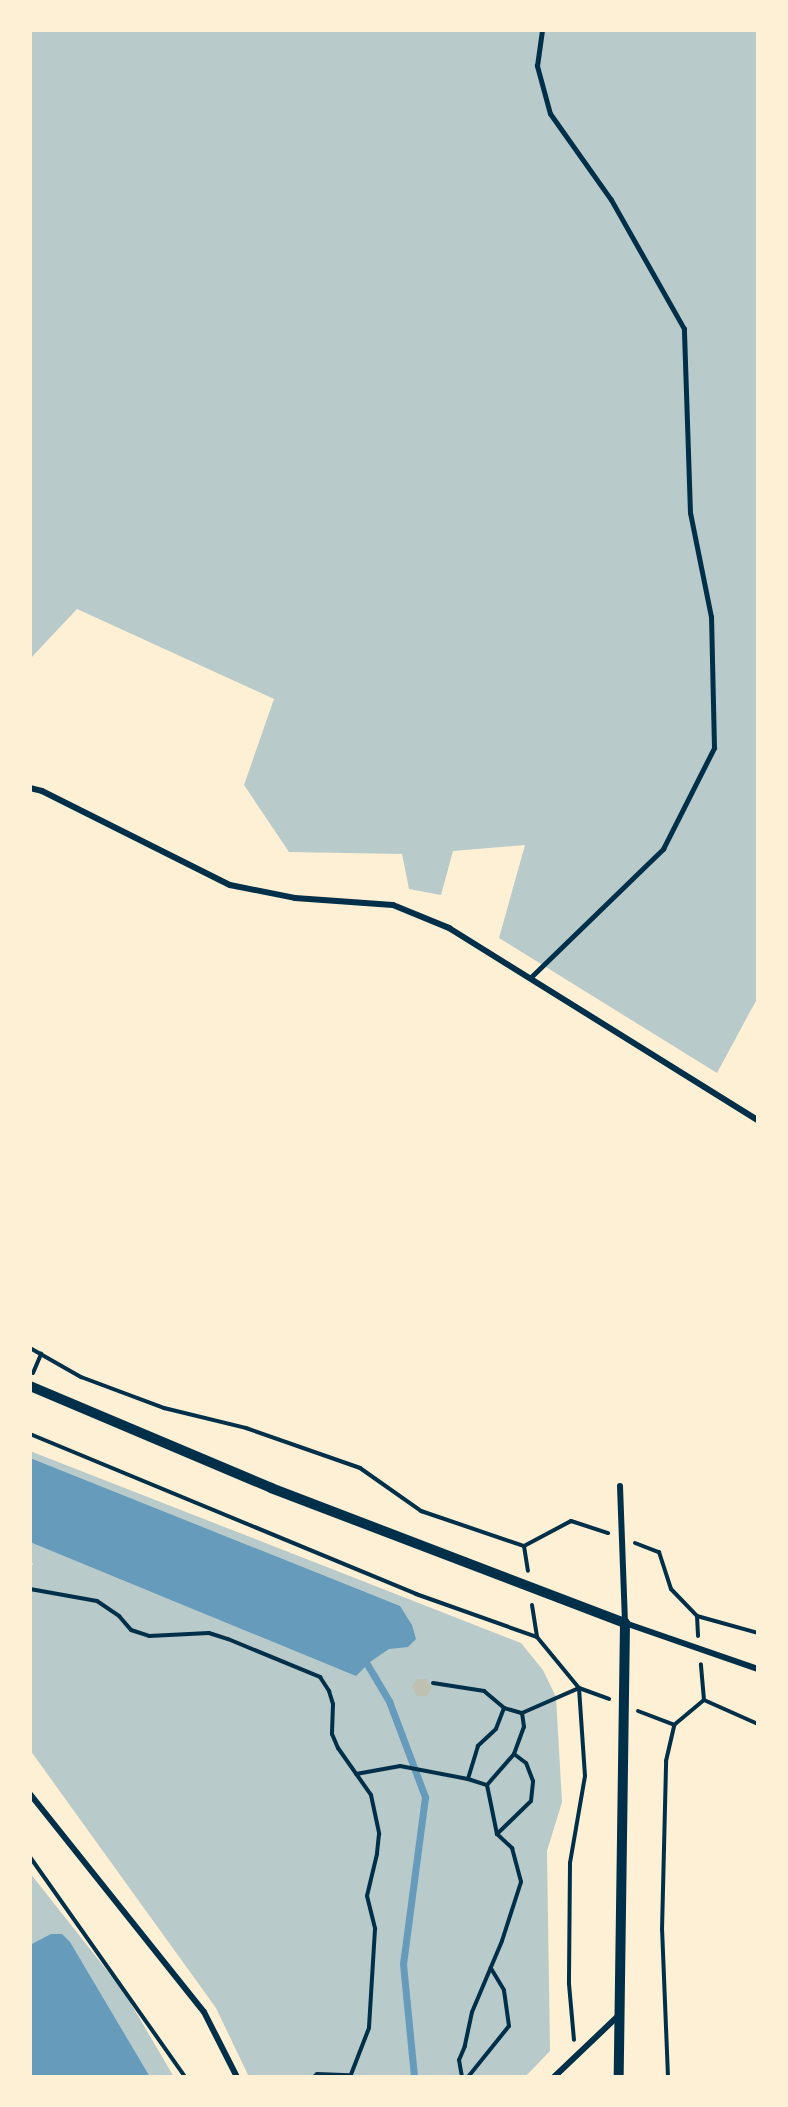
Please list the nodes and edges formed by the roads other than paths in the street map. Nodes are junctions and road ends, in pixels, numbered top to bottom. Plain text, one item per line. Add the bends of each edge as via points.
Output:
1 (542, 30) edge
2 (30, 788) edge
3 (531, 977) junction
4 (758, 1120) edge
5 (30, 1386) edge
6 (620, 1486) dead end
7 (625, 1623) junction
8 (758, 1669) edge
9 (30, 1794) edge
10 (619, 2015) junction
11 (619, 2073) edge
12 (237, 2077) edge
13 (554, 2077) edge

1 - 3 lane via 537,66 550,114 611,200 684,329 690,513 711,617 714,748 663,849
2 - 3 street via 230,885 295,898 393,905 449,928
3 - 4 street
5 - 7 street via 271,1488
6 - 7 street
7 - 8 street
7 - 10 street
9 - 12 street via 204,2012
10 - 11 street
10 - 13 street

